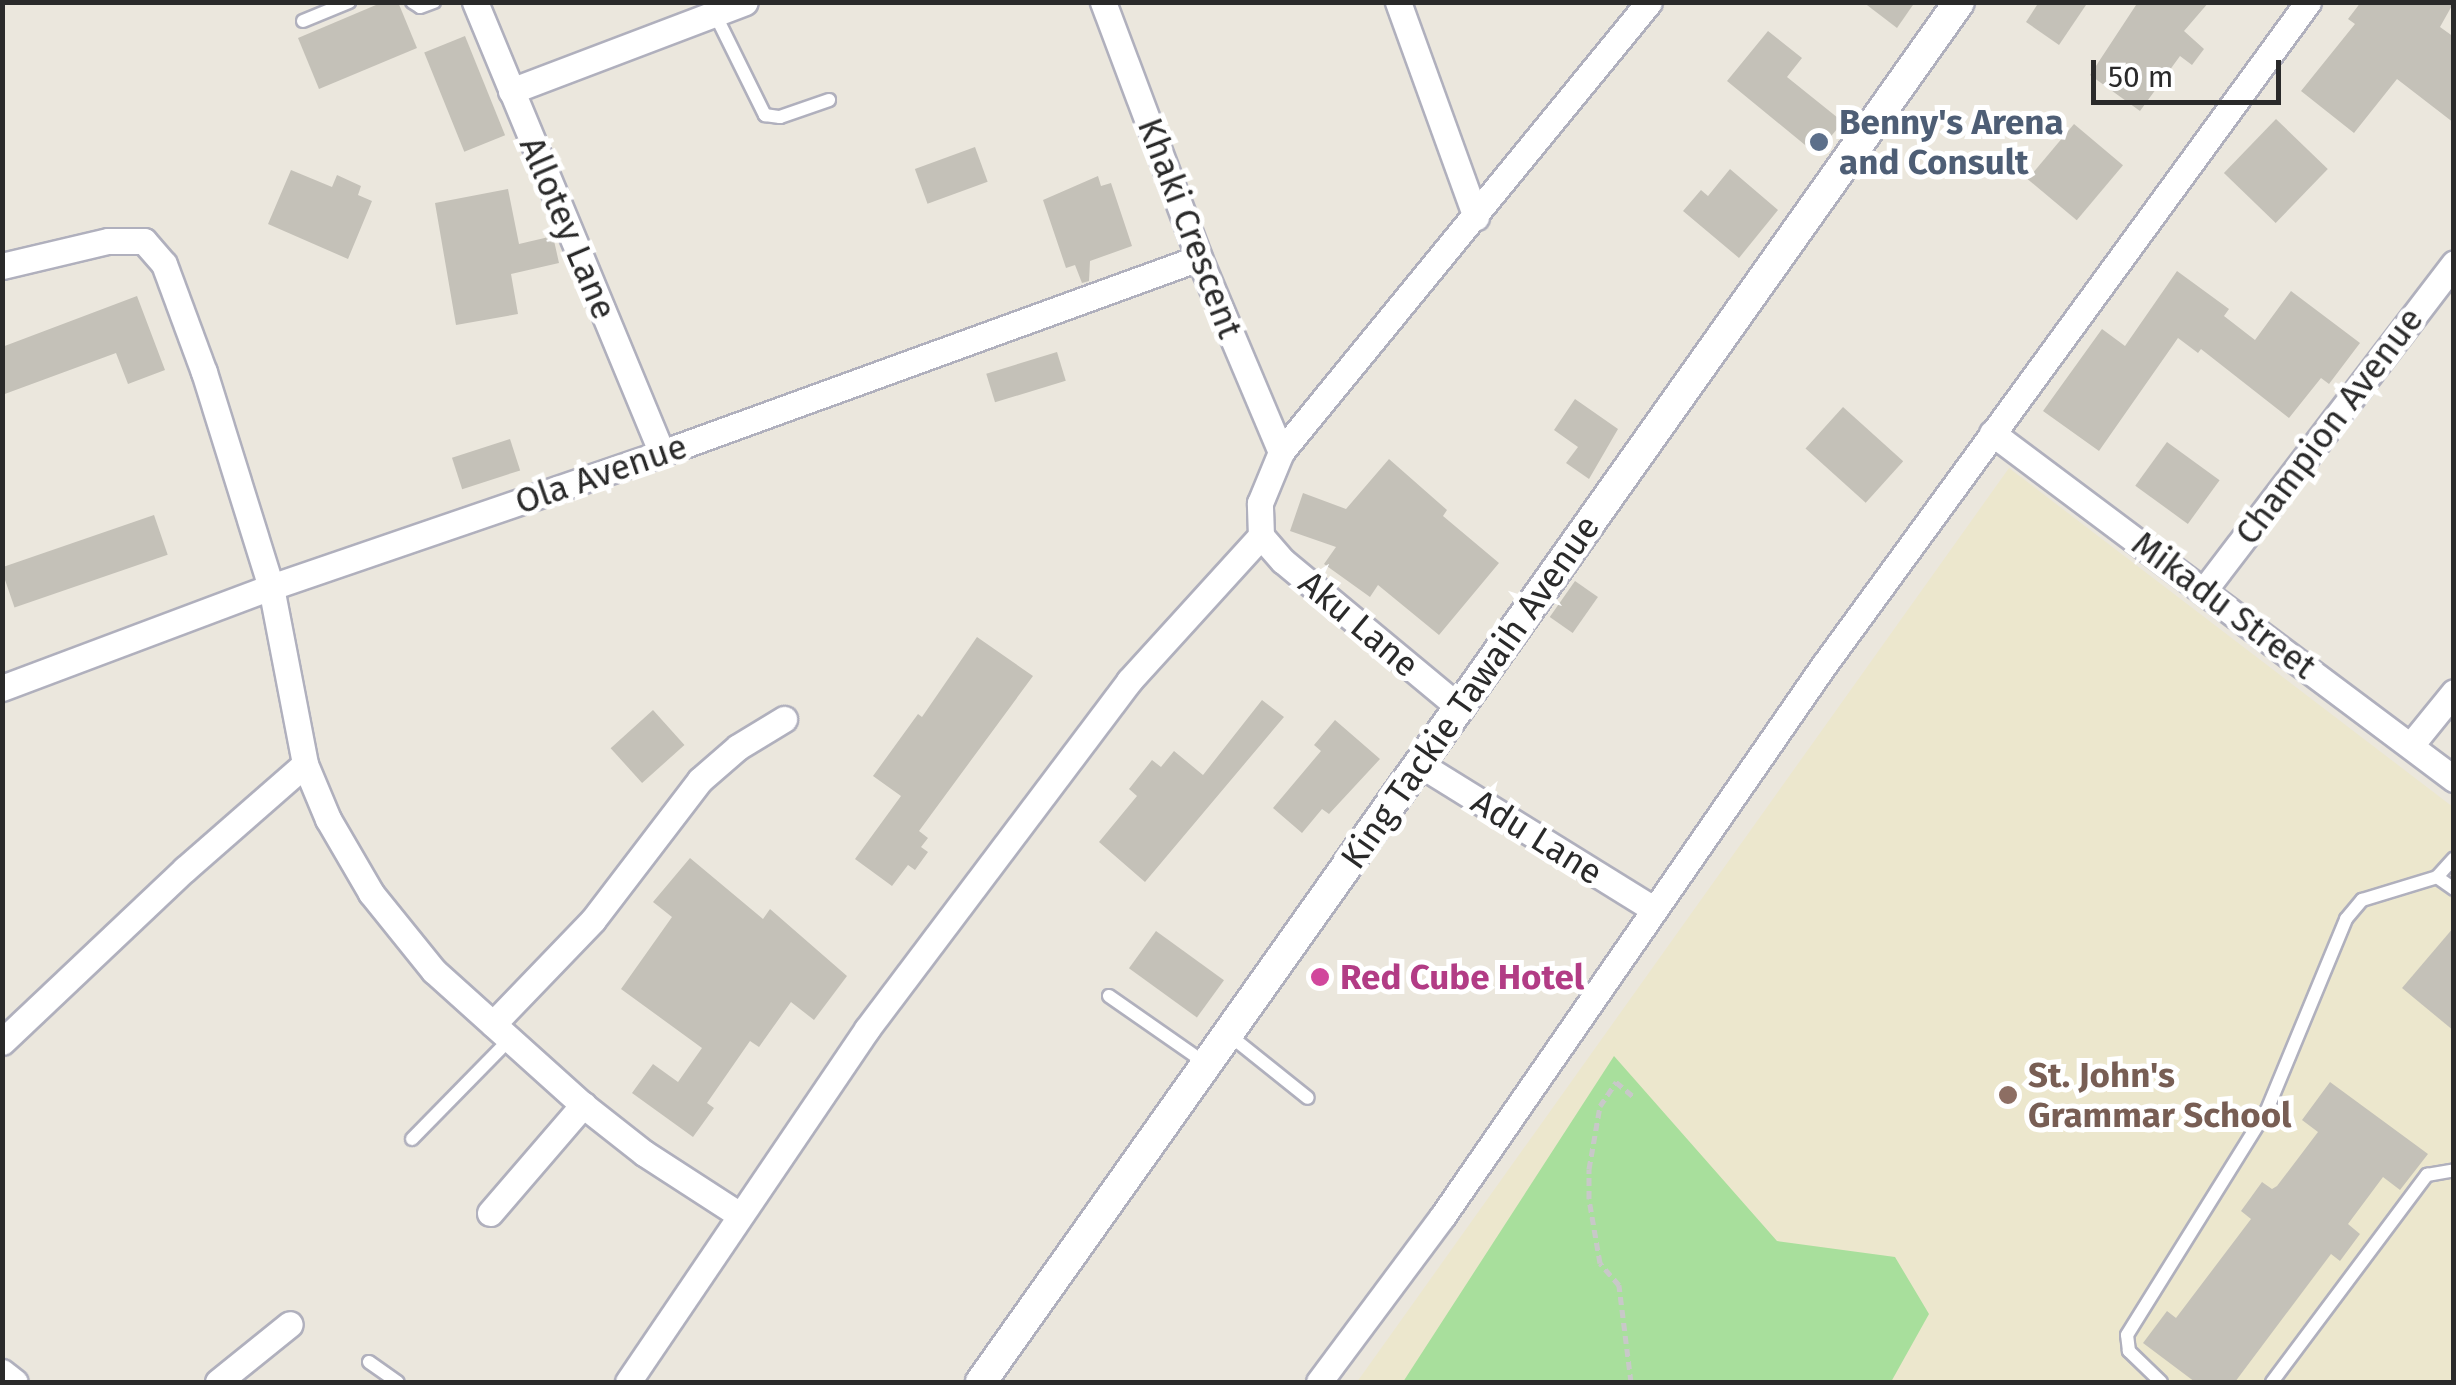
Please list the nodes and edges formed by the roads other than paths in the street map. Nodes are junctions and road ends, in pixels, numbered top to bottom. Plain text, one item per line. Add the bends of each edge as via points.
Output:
1 (349, 2) edge
2 (412, 2) edge
3 (434, 2) edge
4 (475, 2) edge
5 (745, 2) edge
6 (1103, 2) edge
7 (1398, 2) edge
8 (1650, 2) edge
9 (1959, 2) edge
10 (2308, 2) edge
11 (319, 8) edge
12 (715, 14) junction
13 (303, 21) dead end
14 (510, 91) junction
15 (828, 100) dead end
16 (1476, 216) junction
17 (1199, 258) junction
18 (2454, 263) edge
19 (2, 266) edge
20 (1992, 433) junction
21 (1280, 452) junction
22 (662, 453) junction
23 (1261, 536) junction
24 (271, 587) junction
25 (2206, 590) junction
26 (2, 688) edge
27 (2454, 692) edge
28 (1461, 709) junction
29 (784, 720) dead end
30 (2410, 745) junction
31 (305, 764) junction
32 (1421, 764) junction
33 (2454, 780) edge
34 (2454, 858) edge
35 (2437, 877) junction
36 (2454, 889) edge
37 (1653, 909) junction
38 (1109, 996) dead end
39 (501, 1032) junction
40 (1228, 1034) junction
41 (2, 1042) edge
42 (1207, 1064) junction
43 (1308, 1098) dead end
44 (583, 1105) junction
45 (412, 1139) dead end
46 (2454, 1170) edge
47 (490, 1213) dead end
48 (740, 1215) junction
49 (290, 1324) dead end
50 (368, 1362) dead end
51 (2, 1372) edge
52 (16, 1382) edge
53 (218, 1382) edge
54 (398, 1382) edge
55 (628, 1382) edge
56 (981, 1382) edge
57 (1319, 1382) edge
58 (2161, 1382) edge
59 (2272, 1382) edge

1 - 11 lane
2 - 3 lane
4 - 14 street, Allotey Lane
5 - 12 street
6 - 17 street, Khaki Crescent
7 - 16 street
8 - 16 street
9 - 28 street, King Tackie Tawaih Avenue
10 - 20 street
11 - 13 lane
12 - 14 street
12 - 15 lane via 765,115 780,118
14 - 22 street, Allotey Lane
16 - 21 street
17 - 21 street, Khaki Crescent
17 - 22 street, Ola Avenue
18 - 25 street, Champion Avenue
19 - 24 street via 108,242 144,242 164,264
20 - 25 street, Mikadu Street
20 - 37 street
21 - 23 street via 1260,502
22 - 24 street, Ola Avenue
23 - 28 street, Aku Lane
23 - 48 street via 1130,680 867,1028
24 - 26 street, Ola Avenue
24 - 31 street
25 - 30 street, Mikadu Street
27 - 30 street
28 - 32 street, King Tackie Tawaih Avenue
29 - 39 street via 700,780
30 - 33 street, Mikadu Street
31 - 39 street via 371,892 434,971
31 - 41 street
32 - 37 street, Adu Lane
32 - 40 street, King Tackie Tawaih Avenue
34 - 35 lane
35 - 36 lane
35 - 58 lane via 2378,892 2346,920 2267,1110 2127,1335 2129,1351
37 - 57 street via 1442,1217
38 - 42 lane
39 - 44 street
39 - 45 lane
40 - 42 street, King Tackie Tawaih Avenue
40 - 43 lane
42 - 56 street, King Tackie Tawaih Avenue
44 - 47 street
44 - 48 street
46 - 59 lane via 2426,1175
48 - 55 street
49 - 53 street
50 - 54 lane
51 - 52 street

